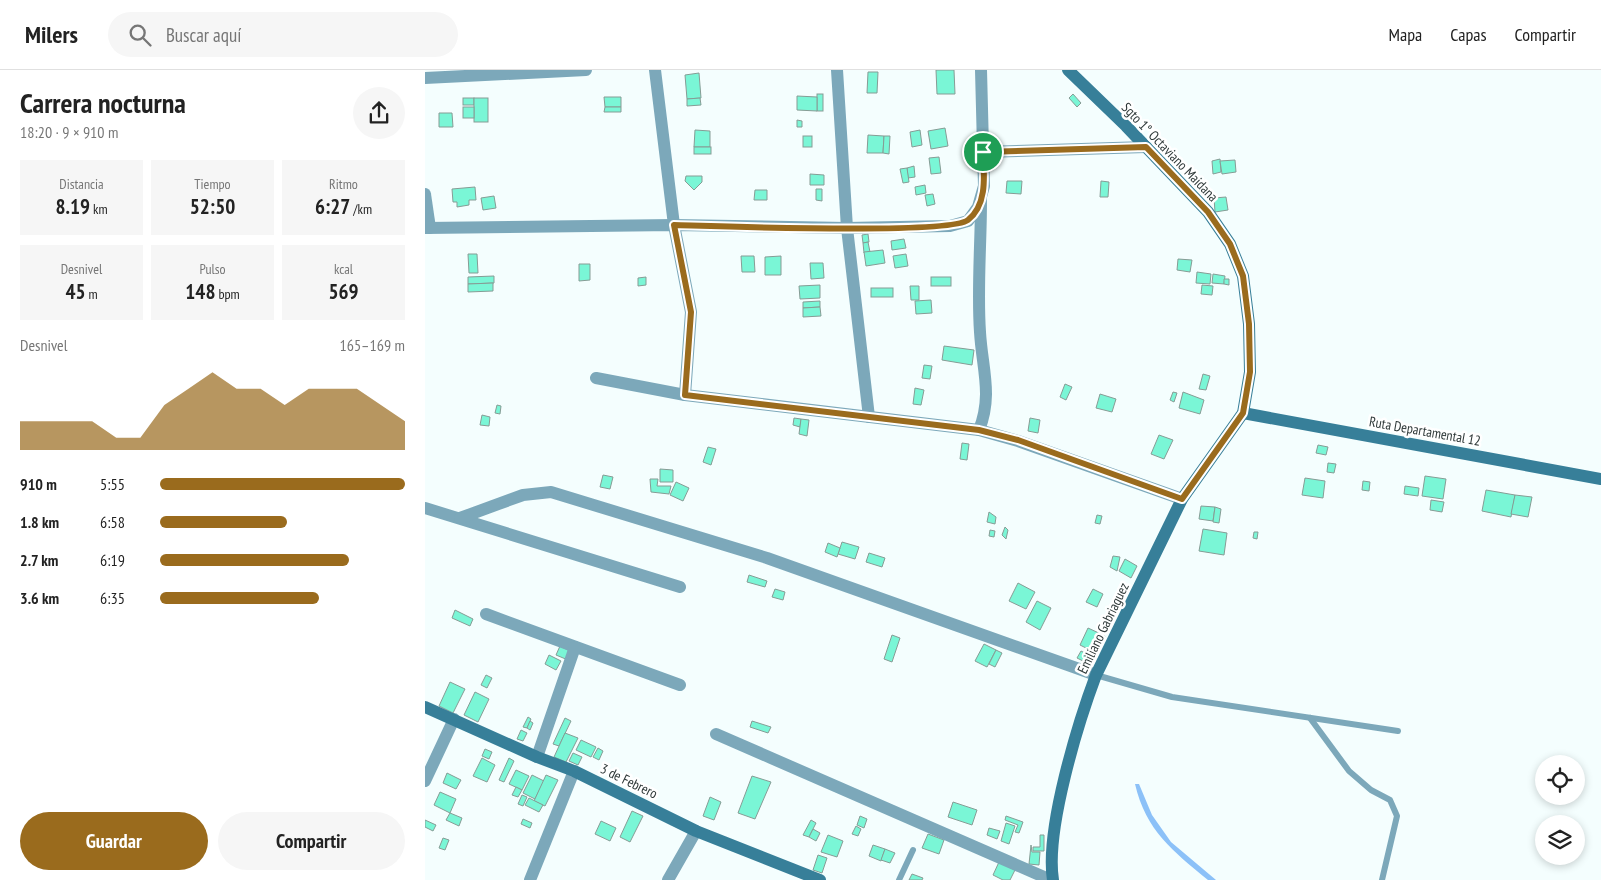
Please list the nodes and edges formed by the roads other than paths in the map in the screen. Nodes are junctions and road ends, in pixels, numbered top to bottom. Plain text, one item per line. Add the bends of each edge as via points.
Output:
1 (586, 70) edge
2 (655, 70) edge
3 (837, 70) edge
4 (981, 70) edge
5 (1068, 70) edge
6 (425, 78) edge
7 (1146, 147) junction
8 (983, 152) junction
9 (425, 194) edge
10 (981, 196) junction
11 (674, 225) junction
12 (427, 228) edge
13 (847, 228) junction
14 (596, 378) dead end
15 (685, 395) junction
16 (1243, 413) junction
17 (869, 417) junction
18 (979, 430) junction
19 (1601, 479) edge
20 (1182, 499) junction
21 (425, 508) edge
22 (460, 518) junction
23 (680, 587) dead end
24 (486, 614) dead end
25 (575, 647) junction
26 (1096, 675) junction
27 (680, 685) dead end
28 (425, 707) edge
29 (1310, 718) junction
30 (453, 719) junction
31 (1398, 731) dead end
32 (717, 734) dead end
33 (537, 757) junction
34 (574, 771) junction
35 (425, 781) edge
36 (696, 831) junction
37 (913, 850) dead end
38 (530, 880) edge
39 (668, 880) edge
40 (820, 880) edge
41 (899, 880) edge
42 (1052, 880) edge
43 (1382, 880) edge

1 - 6 street
2 - 11 street
3 - 13 street
4 - 8 street
5 - 7 main road, Sgto 1° Octaviano Maidana
7 - 8 street
7 - 16 main road, Sgto 1° Octaviano Maidana via 1208,212 1230,244 1243,276 1250,372
8 - 10 street via 984,186
9 - 12 street
10 - 13 street via 978,207 968,220 950,226
10 - 18 street via 980,332 988,399
11 - 12 street
11 - 13 street
11 - 15 street via 691,312
13 - 17 street
14 - 15 street
15 - 17 street
16 - 19 main road, Ruta Departamental 12
16 - 20 main road, Emiliano Gabriaguez
17 - 18 street
18 - 20 street via 1018,440
20 - 26 main road, Emiliano Gabriaguez
21 - 22 street
22 - 23 street
22 - 26 street via 523,495 551,492 767,558
24 - 25 street
25 - 27 street
25 - 33 street
26 - 29 lane via 1172,697
26 - 42 main road, Emiliano Gabriaguez via 1059,803 1052,848
28 - 30 main road, 3 de Febrero
29 - 31 lane
29 - 43 lane via 1349,771 1371,790 1390,800 1397,816
30 - 33 main road, 3 de Febrero
30 - 35 street
32 - 42 street
33 - 34 main road, 3 de Febrero
34 - 36 main road, 3 de Febrero
34 - 38 street
36 - 39 street
36 - 40 main road, 3 de Febrero
37 - 41 lane

